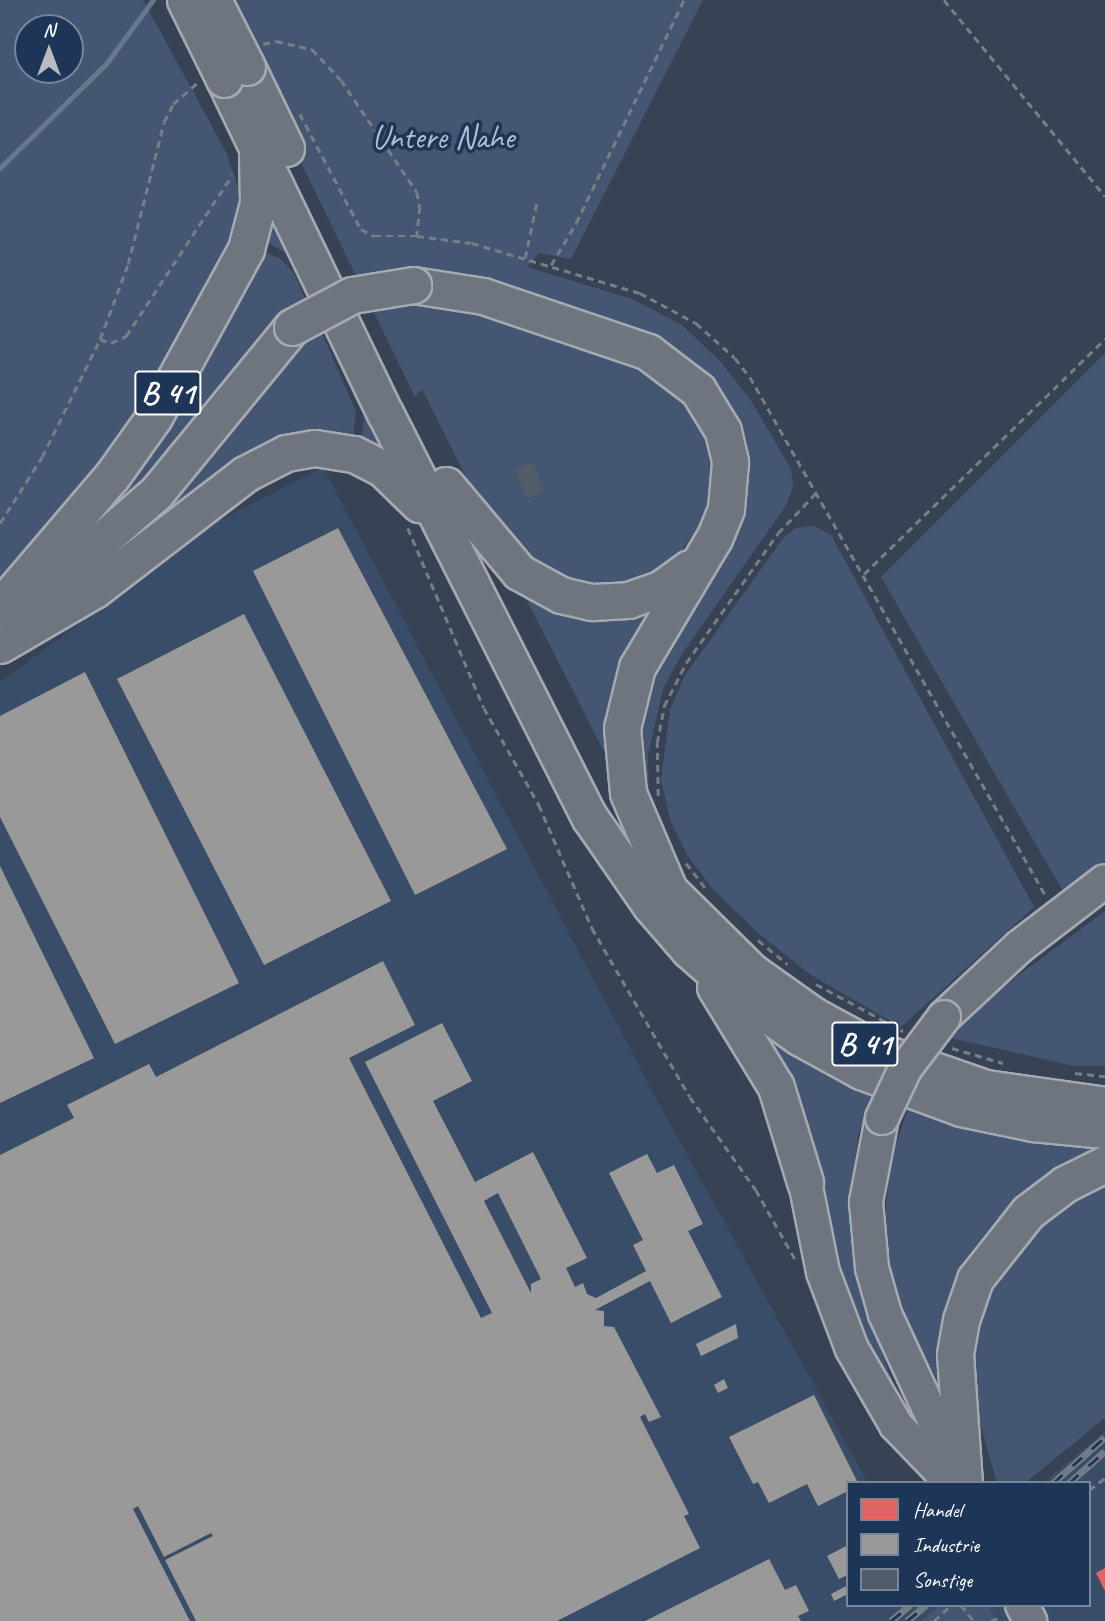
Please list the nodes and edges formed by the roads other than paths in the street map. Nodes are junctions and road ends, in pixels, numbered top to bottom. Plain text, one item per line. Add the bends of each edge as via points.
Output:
1 (185, 0) edge
2 (214, 0) edge
3 (236, 73) junction
4 (247, 154) junction
5 (446, 485) junction
6 (441, 526) junction
7 (713, 538) junction
8 (0, 607) edge
9 (0, 629) edge
10 (0, 645) edge
11 (1105, 881) edge
12 (670, 892) junction
13 (1105, 897) edge
14 (689, 950) junction
15 (980, 983) junction
16 (1105, 1105) edge
17 (1105, 1130) edge
18 (1105, 1164) edge
19 (804, 1182) joint
20 (950, 1481) edge
21 (962, 1481) edge
22 (963, 1481) edge

1 - 3 highway, B 41, bridge
2 - 3 highway, B 41, bridge
3 - 4 highway, B 41
3 - 5 highway, B 41
4 - 6 highway, B 41
4 - 8 highway, B 41 via 255,222 233,278 133,449
5 - 7 highway via 519,572 576,600 619,601 662,588 691,567
5 - 12 highway, B 41 via 608,802
6 - 10 highway, B 41 via 394,477 370,461 329,449 286,453 245,474 94,590
6 - 14 highway, B 41 via 590,818 651,906
7 - 9 highway, B 41, bridge via 729,494 728,447 712,410 687,378 633,346 462,290 412,285 352,295 292,327 156,493
7 - 12 highway via 646,648 623,717 621,750 628,793
11 - 15 main road, B 41
12 - 16 highway, B 41 via 722,947 781,995 879,1051 986,1088
13 - 15 main road, B 41
14 - 17 highway, B 41 via 790,1031 894,1085 997,1116
14 - 19 highway via 776,1087
15 - 21 main road, B 41, bridge via 905,1069 882,1118 866,1202 872,1268 885,1314
18 - 22 highway, B 41 via 1065,1184 1028,1212 975,1279 955,1354
19 - 20 main road via 823,1272 852,1349 896,1425

